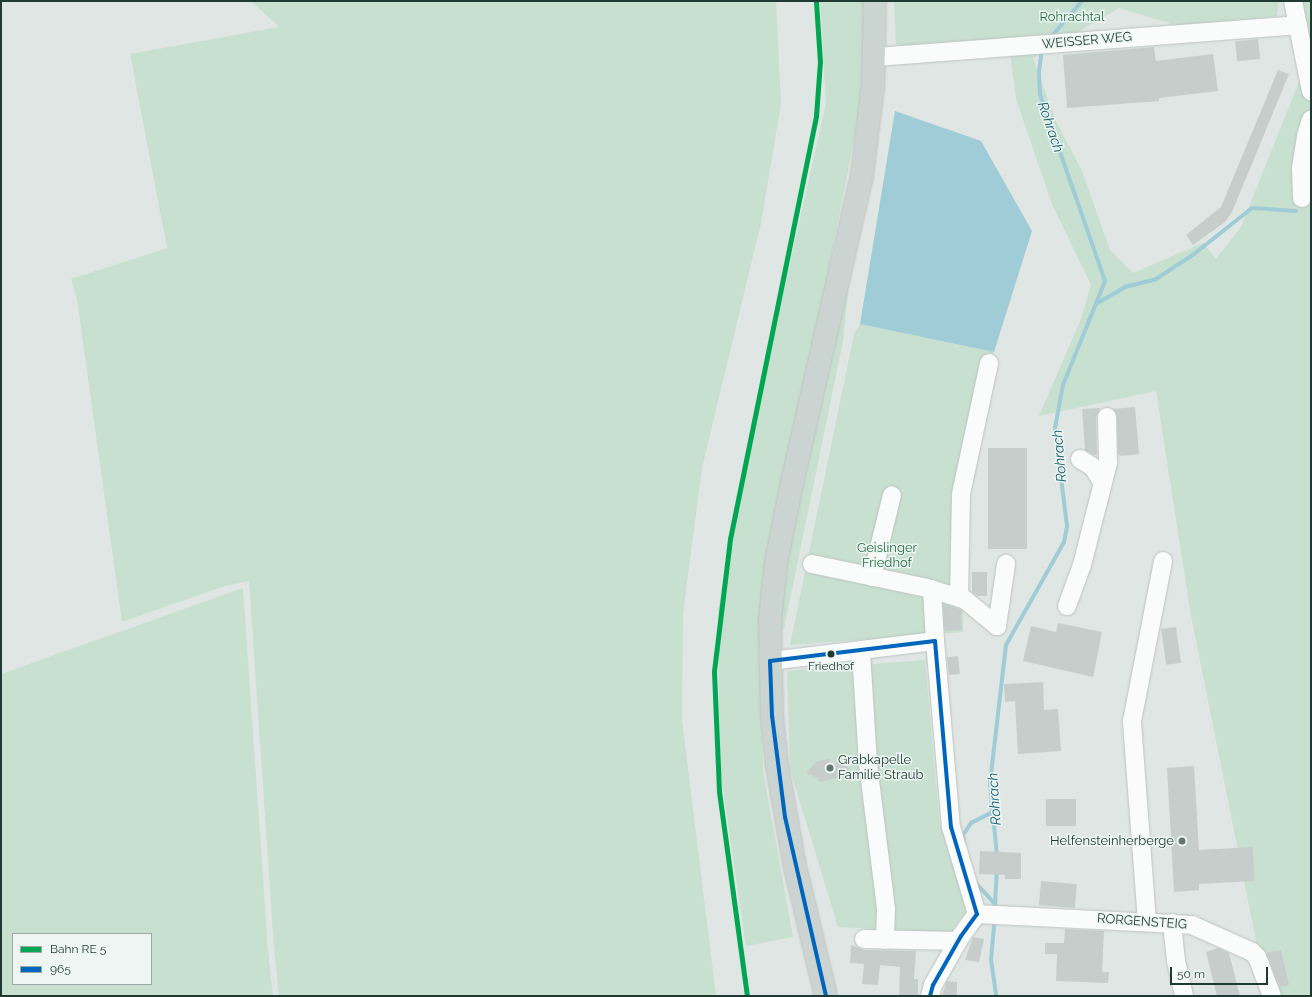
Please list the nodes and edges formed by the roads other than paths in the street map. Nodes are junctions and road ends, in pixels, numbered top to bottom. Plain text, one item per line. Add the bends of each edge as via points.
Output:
1 (875, 1) edge
2 (1293, 1) edge
3 (1298, 25) junction
4 (875, 57) junction
5 (1311, 91) edge
6 (1311, 120) edge
7 (1302, 198) dead end
8 (989, 363) dead end
9 (1107, 417) dead end
10 (1080, 459) dead end
11 (1102, 482) junction
12 (892, 495) dead end
13 (1163, 561) dead end
14 (812, 564) dead end
15 (1006, 564) dead end
16 (872, 576) junction
17 (932, 589) junction
18 (959, 598) junction
19 (1067, 606) dead end
20 (935, 641) junction
21 (862, 652) junction
22 (776, 660) junction
23 (977, 914) junction
24 (1147, 922) junction
25 (1172, 923) junction
26 (864, 939) dead end
27 (885, 940) junction
28 (958, 942) junction
29 (826, 996) edge
30 (930, 996) edge
31 (1184, 996) edge
32 (1272, 996) edge

1 - 4 main road
2 - 3 street
3 - 4 street, WEISSER WEG
3 - 5 street
4 - 22 main road via 870,124 862,175 776,563 770,620
6 - 7 street via 1301,168
8 - 18 street via 960,494
9 - 11 street via 1108,463
10 - 11 street via 1093,467
11 - 19 street via 1082,565
12 - 16 street
13 - 24 street via 1132,721
14 - 16 street
15 - 18 street via 997,626
16 - 17 street
17 - 18 street
17 - 20 street
20 - 21 street
20 - 23 street via 952,827
21 - 22 street
21 - 27 street via 868,764 886,909
22 - 29 main road via 773,723 785,817
23 - 24 street, RORGENSTEIG
23 - 28 street
24 - 25 street, RORGENSTEIG
25 - 31 street via 1176,961
25 - 32 street, RORGENSTEIG via 1192,925 1252,952 1257,957
26 - 27 street
27 - 28 street
28 - 30 street via 933,985

